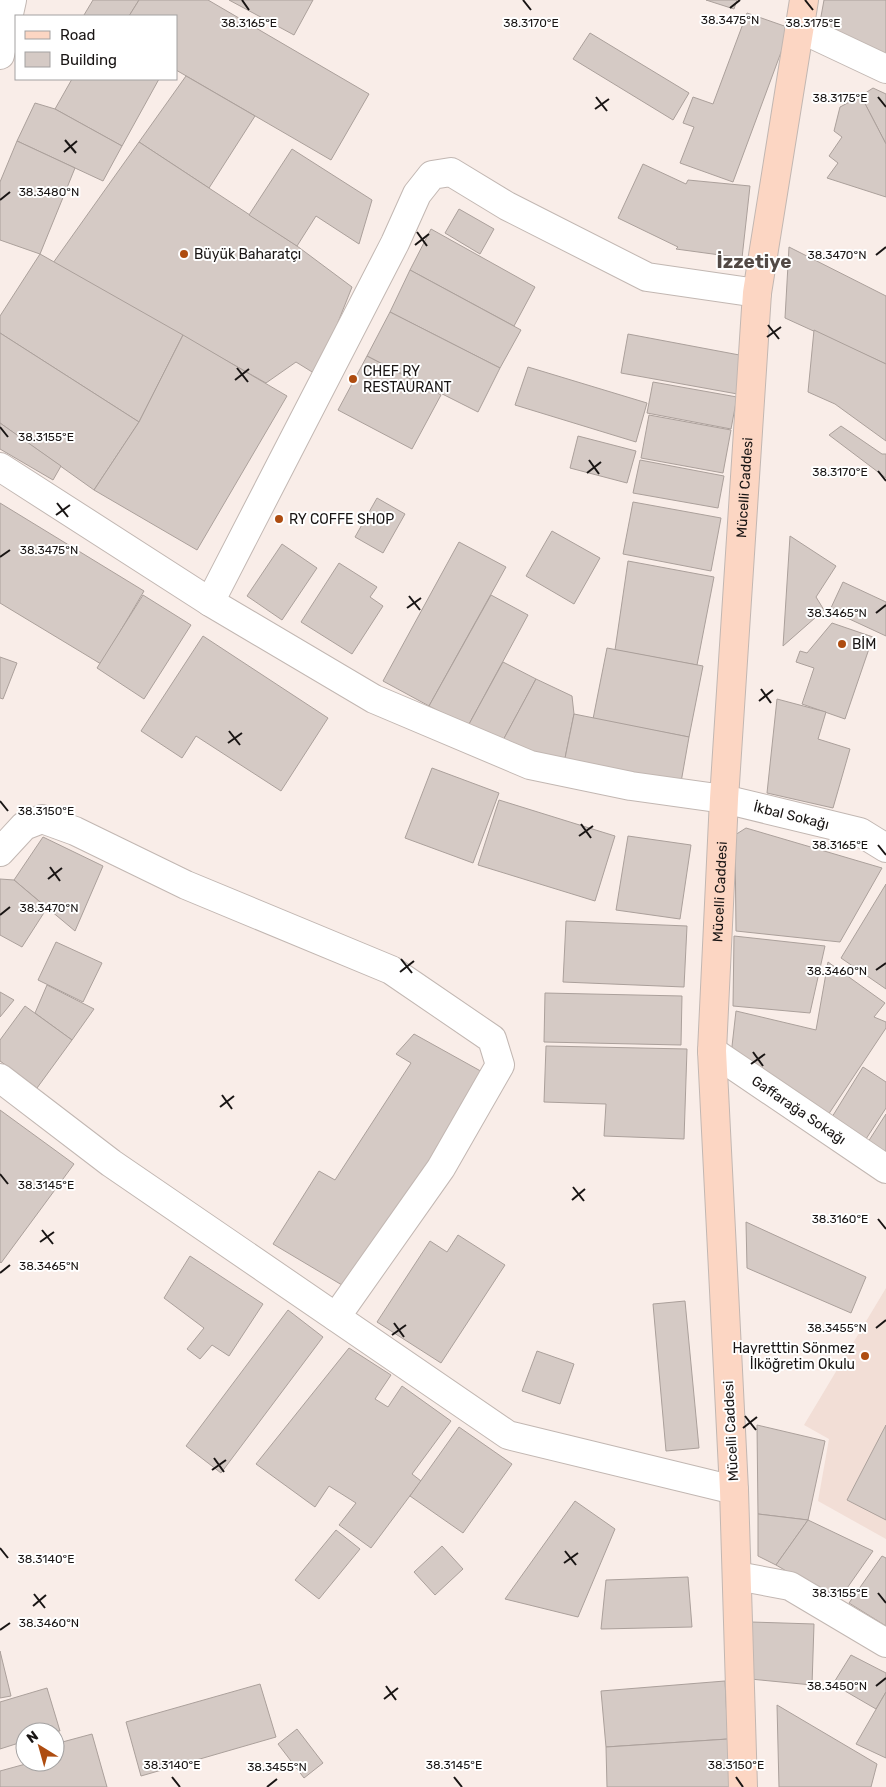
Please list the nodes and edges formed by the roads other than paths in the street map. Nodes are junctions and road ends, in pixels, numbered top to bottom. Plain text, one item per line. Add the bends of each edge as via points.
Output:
1 (12, 0) edge
2 (804, 0) edge
3 (799, 28) junction
4 (0, 55) edge
5 (886, 69) edge
6 (757, 293) junction
7 (0, 467) edge
8 (210, 602) junction
9 (724, 799) junction
10 (886, 848) edge
11 (0, 852) edge
12 (712, 1051) junction
13 (0, 1078) edge
14 (886, 1169) edge
15 (336, 1317) junction
16 (734, 1490) junction
17 (737, 1576) junction
18 (886, 1643) edge
19 (743, 1787) edge

1 - 4 street
2 - 3 main road, Mücelli Caddesi
3 - 5 street
3 - 6 main road, Mücelli Caddesi
6 - 8 street via 647,277 507,206 452,172 432,175 417,194 395,243
6 - 9 main road, Mücelli Caddesi
7 - 8 street, İkbal Sokağı
8 - 9 street, İkbal Sokağı via 374,699 530,765 631,786
9 - 10 street, İkbal Sokağı via 860,832
9 - 12 main road, Mücelli Caddesi
11 - 15 street via 24,826 42,819 75,831 186,885 391,970 492,1038 500,1065 441,1168
12 - 14 street, Gaffarağa Sokağı
12 - 16 main road, Mücelli Caddesi
13 - 15 street via 111,1162
15 - 16 street via 508,1435
16 - 17 main road, Mücelli Caddesi
17 - 18 street via 790,1586
17 - 19 main road, Mücelli Caddesi

